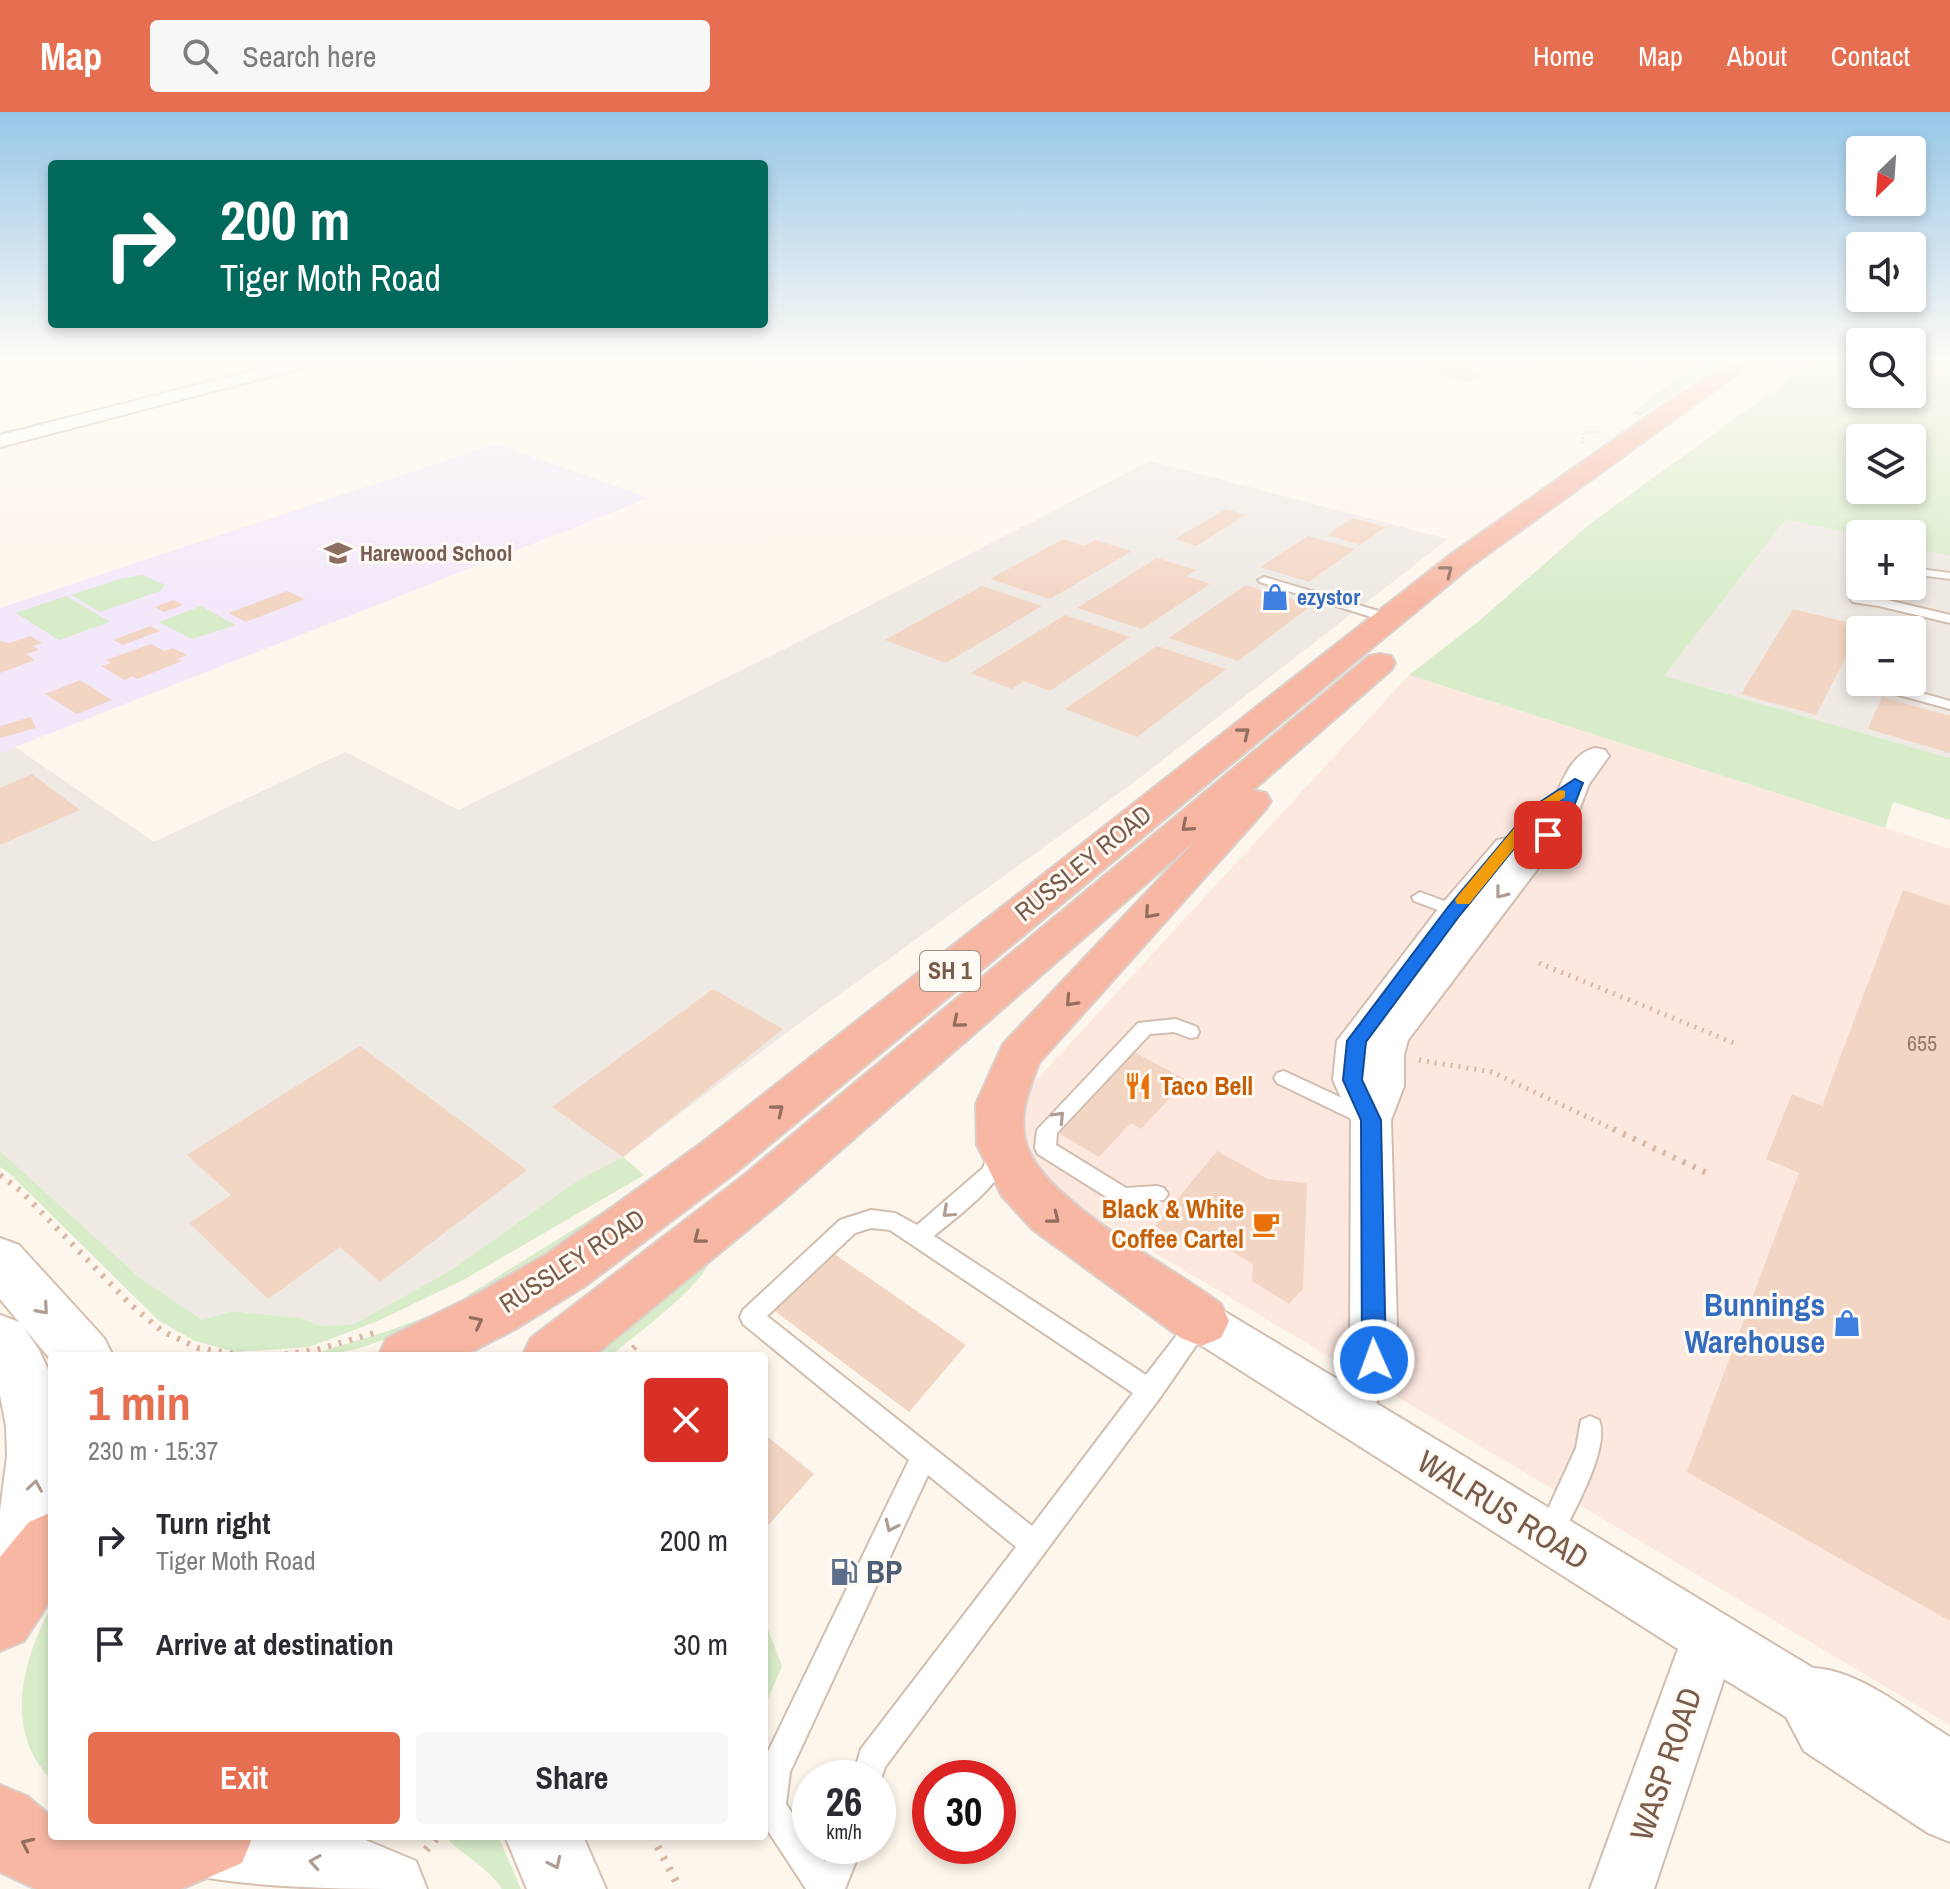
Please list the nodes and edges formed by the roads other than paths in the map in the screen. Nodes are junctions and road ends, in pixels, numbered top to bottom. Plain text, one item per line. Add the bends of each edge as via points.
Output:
1 (1594, 440) edge
2 (1638, 440) edge
3 (1662, 440) edge
4 (1539, 503) junction
5 (1570, 511) dead end
6 (1926, 573) edge
7 (1950, 576) edge
8 (1264, 580) dead end
9 (1890, 600) edge
10 (1950, 619) edge
11 (1396, 637) junction
12 (1918, 696) edge
13 (1950, 705) edge
14 (1420, 897) dead end
15 (1454, 911) junction
16 (1190, 1032) dead end
17 (1284, 1078) dead end
18 (1371, 1120) junction
19 (1001, 1140) junction
20 (1157, 1194) dead end
21 (920, 1236) junction
22 (0, 1261) edge
23 (1201, 1321) junction
24 (0, 1340) edge
25 (395, 1343) edge
26 (80, 1352) edge
27 (556, 1352) edge
28 (1150, 1391) junction
29 (1345, 1411) junction
30 (1590, 1428) dead end
31 (924, 1456) junction
32 (1548, 1538) junction
33 (1032, 1543) junction
34 (23, 1584) edge
35 (1710, 1638) junction
36 (1806, 1697) junction
37 (872, 1760) edge
38 (1950, 1772) edge
39 (1950, 1811) edge
40 (0, 1823) edge
41 (208, 1840) edge
42 (545, 1840) edge
43 (840, 1864) edge
44 (92, 1877) edge
45 (388, 1889) edge
46 (567, 1889) edge
47 (825, 1889) edge
48 (1622, 1889) edge

1 - 4 highway via 1552,480
2 - 4 highway, RUSSLEY ROAD / SH 1
3 - 5 highway, RUSSLEY ROAD / SH 1
11 -> 4 highway, RUSSLEY ROAD / SH 1
6 - 7 lane
8 - 11 lane
9 - 10 lane
11 -> 19 highway via 1370,690 1302,748 1019,1056 1000,1103
25 -> 11 highway, RUSSLEY ROAD / SH 1 via 497,1311 614,1237
11 -> 27 highway, RUSSLEY ROAD / SH 1 via 761,1190
12 - 13 lane
14 - 15 lane
15 - 18 street via 1356,1041 1352,1080
15 -> 18 street via 1537,811 1585,770 1561,818 1390,1037 1385,1086
20 -> 16 lane via 1123,1197 1045,1148 1047,1130 1145,1028 1176,1025
17 - 18 lane
18 - 29 street via 1374,1360
19 -> 21 lane via 990,1174
19 -> 23 highway via 1024,1189 1050,1215 1177,1299
21 - 28 lane
21 - 31 lane via 895,1222 871,1219 848,1226 751,1317
22 -> 26 main road
23 - 28 lane
23 - 29 street, WALRUS ROAD
34 -> 24 main road via 39,1467 35,1404
28 - 33 lane
29 - 32 street, WALRUS ROAD
30 - 32 lane via 1588,1449
31 - 33 lane
31 -> 47 lane via 775,1770 771,1805
32 - 35 street, WALRUS ROAD
33 - 37 lane
35 - 36 street, WALRUS ROAD
35 - 48 street, WASP ROAD
36 - 38 street, WALRUS ROAD via 1833,1698
36 - 39 street, WALRUS ROAD via 1825,1730
44 -> 40 highway via 13,1838
41 - 44 highway
45 -> 41 main road via 335,1866
42 -> 46 main road
43 - 47 lane

